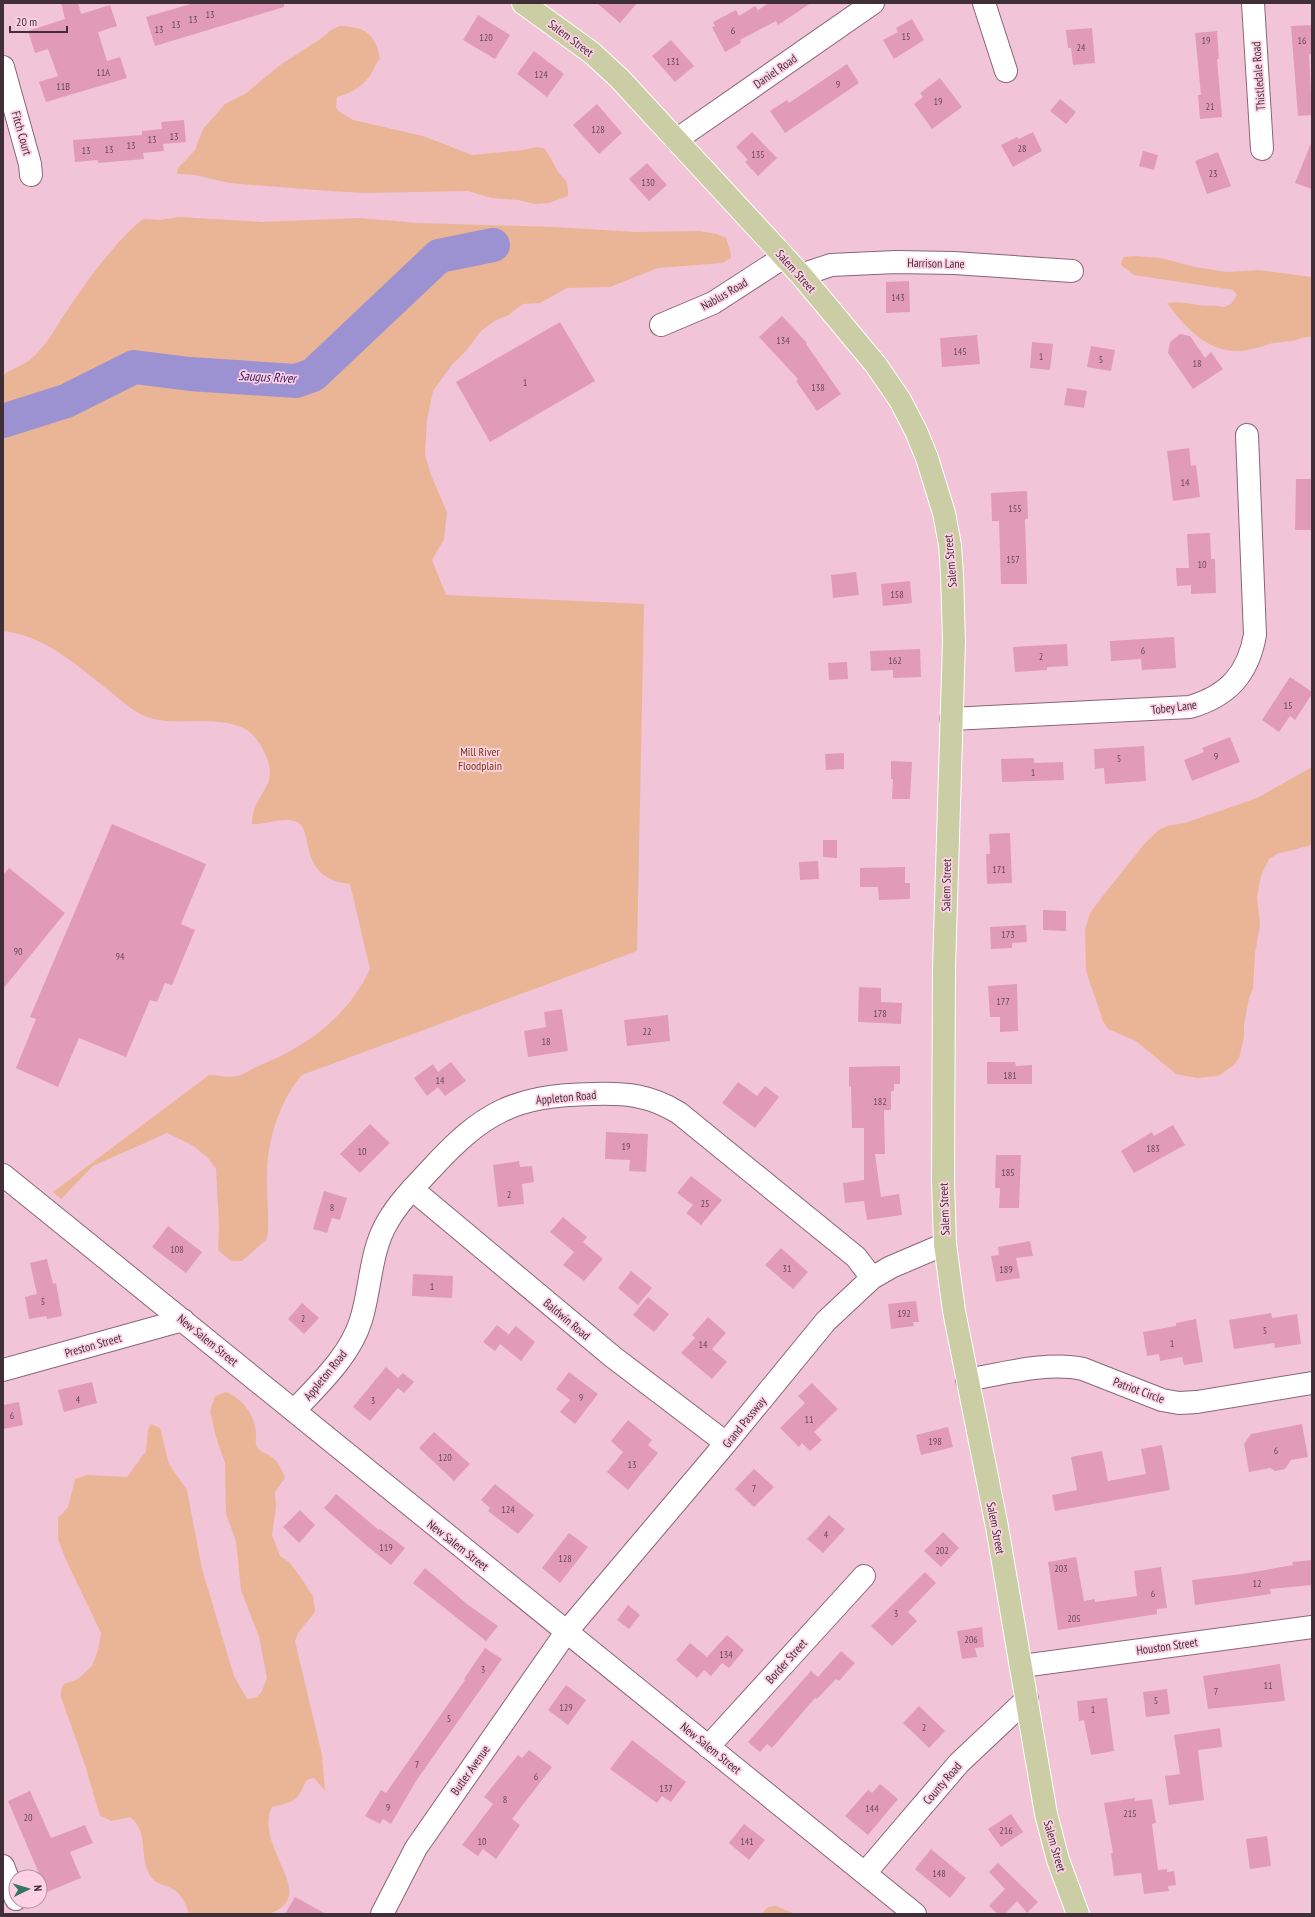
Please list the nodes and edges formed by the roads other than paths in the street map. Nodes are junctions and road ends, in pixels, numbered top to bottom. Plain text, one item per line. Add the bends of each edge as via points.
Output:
1 (523, 3) edge
2 (873, 3) edge
3 (984, 3) edge
4 (1253, 3) edge
5 (3, 68) edge
6 (1006, 71) dead end
7 (676, 140) junction
8 (1262, 149) dead end
9 (31, 175) dead end
10 (784, 258) junction
11 (1072, 271) dead end
12 (801, 276) junction
13 (661, 324) dead end
14 (1248, 435) dead end
15 (951, 719) junction
16 (3, 1175) edge
17 (412, 1189) junction
18 (944, 1244) junction
19 (872, 1278) junction
20 (183, 1320) junction
21 (3, 1370) edge
22 (967, 1380) junction
23 (1312, 1383) edge
24 (294, 1411) junction
25 (726, 1443) junction
26 (864, 1576) dead end
27 (1312, 1627) edge
28 (567, 1631) junction
29 (1022, 1666) junction
30 (1027, 1699) junction
31 (708, 1746) junction
32 (3, 1866) edge
33 (865, 1873) junction
34 (8, 1879) edge
35 (382, 1914) edge
36 (915, 1914) edge
37 (1078, 1914) edge

1 - 7 main road, Salem Street via 592,53 620,78
2 - 7 street, Daniel Road
3 - 6 street
4 - 8 street, Thistledale Road
5 - 9 street, Fitch Court
7 - 10 main road, Salem Street
10 - 12 main road, Salem Street
10 - 13 street, Nablus Road via 713,303
11 - 12 street, Harrison Lane via 954,262 896,262 831,265
12 - 15 main road, Salem Street via 858,342 888,382 916,431 929,465 944,513 951,556 954,641
14 - 15 street, Tobey Lane via 1255,636 1249,660 1234,682 1214,698 1190,707
15 - 18 main road, Salem Street via 944,1000
16 - 20 street, New Salem Street
17 - 19 street, Appleton Road via 470,1131 492,1115 512,1106 562,1094 635,1095 663,1103 679,1113 859,1260
17 - 24 street, Appleton Road via 387,1221 381,1234 361,1320 352,1340 337,1363
17 - 25 street, Baldwin Road via 613,1357
18 - 19 street, Grand Passway via 890,1267
18 - 22 main road, Salem Street
19 - 25 street, Grand Passway via 826,1321
20 - 21 street, Preston Street
20 - 24 street, New Salem Street
22 - 23 street, Patriot Circle via 1048,1367 1071,1366 1162,1400 1185,1404
22 - 29 main road, Salem Street
24 - 28 street, New Salem Street via 416,1512
25 - 28 street, Grand Passway
26 - 31 street, Border Street
27 - 29 street, Houston Street
28 - 31 street, New Salem Street
28 - 35 street, Butler Avenue via 416,1848
29 - 30 main road, Salem Street
30 - 33 street, County Road via 959,1763
30 - 37 main road, Salem Street via 1046,1814 1058,1860
31 - 33 street, New Salem Street
32 - 34 street
33 - 36 street, New Salem Street

